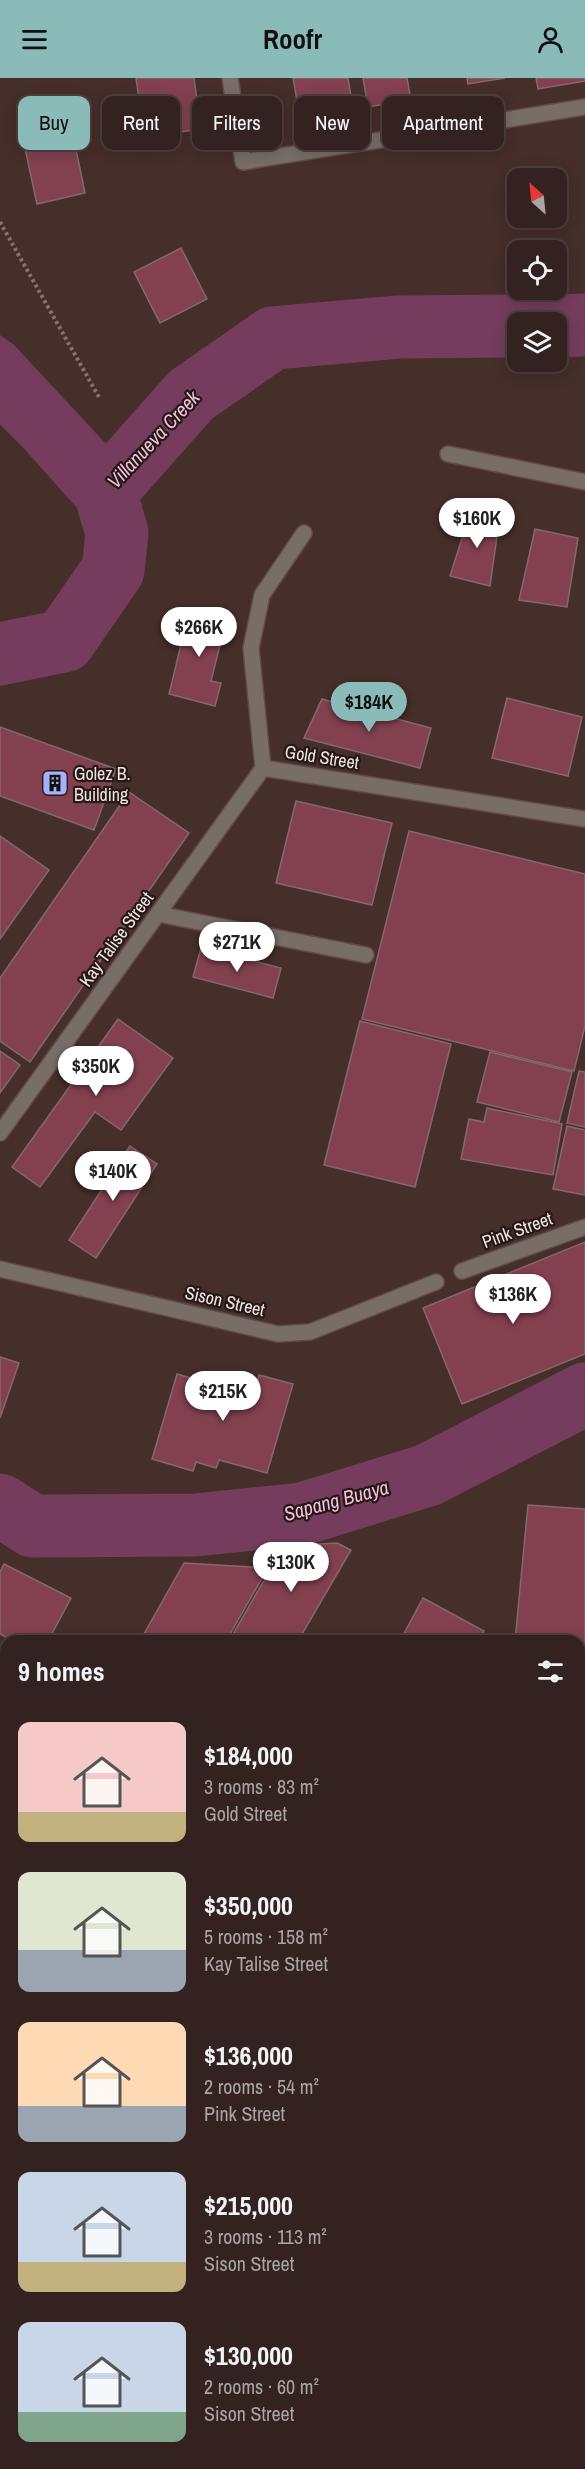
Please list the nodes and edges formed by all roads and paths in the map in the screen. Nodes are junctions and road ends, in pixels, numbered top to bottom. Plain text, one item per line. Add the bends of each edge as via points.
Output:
1 (230, 78) edge
2 (585, 107) edge
3 (0, 222) edge
4 (100, 399) dead end
5 (448, 454) dead end
6 (585, 482) edge
7 (304, 533) dead end
8 (262, 768) junction
9 (585, 819) edge
10 (158, 914) junction
11 (366, 955) dead end
12 (0, 1133) edge
13 (585, 1227) edge
14 (0, 1269) edge
15 (462, 1271) dead end
16 (436, 1282) dead end

1 - 2 street via 243,162
3 - 4 path
5 - 6 street
7 - 8 street, Gold Street via 262,595 251,648
8 - 9 street, Gold Street
8 - 10 street, Kay Talise Street
10 - 11 street
10 - 12 street, Kay Talise Street
13 - 15 street, Pink Street
14 - 16 street, Sison Street via 278,1334 309,1332

